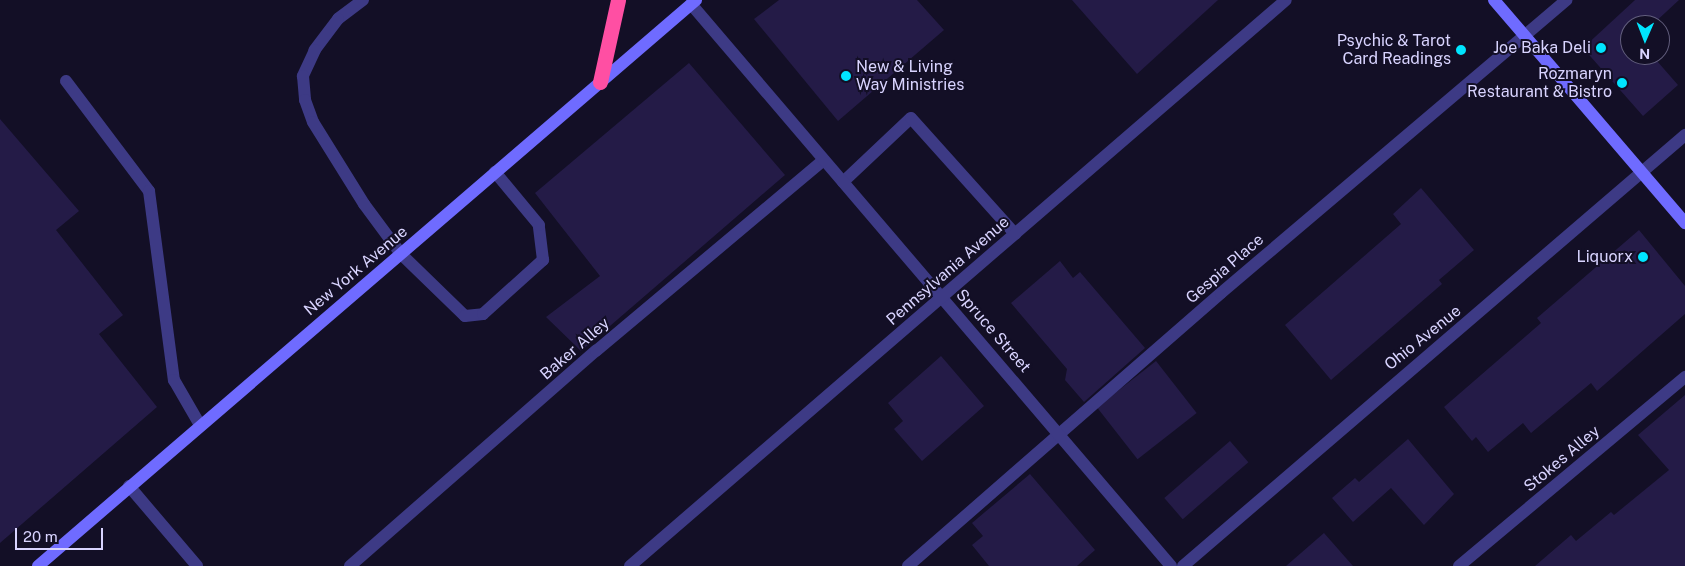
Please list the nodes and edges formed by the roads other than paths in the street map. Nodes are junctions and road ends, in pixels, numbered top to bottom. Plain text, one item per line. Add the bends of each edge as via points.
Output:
1 (363, 0) edge
2 (618, 0) edge
3 (1286, 0) edge
4 (1494, 0) edge
5 (1566, 0) edge
6 (693, 2) edge
7 (1524, 36) junction
8 (66, 81) dead end
9 (600, 82) junction
10 (1685, 135) edge
11 (824, 160) junction
12 (495, 172) junction
13 (1641, 173) junction
14 (843, 182) junction
15 (1685, 223) edge
16 (1015, 234) junction
17 (401, 254) junction
18 (943, 298) junction
19 (1685, 377) edge
20 (200, 425) junction
21 (1060, 435) junction
22 (129, 486) junction
23 (38, 566) edge
24 (198, 566) edge
25 (350, 566) edge
26 (630, 566) edge
27 (908, 566) edge
28 (1171, 566) edge
29 (1183, 566) edge
30 (1459, 566) edge

1 - 17 street via 338,20 315,50 303,76 305,100 318,131 364,204
2 - 9 highway
3 - 16 street, Pennsylvania Avenue
4 - 7 street
5 - 7 street, Gespia Place
6 - 9 street, New York Avenue
6 - 11 street, Spruce Street
7 - 13 street
7 - 21 street, Gespia Place
8 - 20 street via 149,192 174,380
9 - 12 street, New York Avenue
10 - 13 street, Ohio Avenue
11 - 14 street, Spruce Street
11 - 25 street, Baker Alley via 611,338
12 - 17 street, New York Avenue
12 - 17 street via 540,225 543,260 529,275 483,314 465,316
13 - 15 street
13 - 29 street, Ohio Avenue
14 - 16 street via 911,118
14 - 18 street, Spruce Street
16 - 18 street, Pennsylvania Avenue
17 - 20 street, New York Avenue
18 - 21 street, Spruce Street
18 - 26 street, Pennsylvania Avenue
19 - 30 street, Stokes Alley
20 - 22 street, New York Avenue
21 - 27 street, Gespia Place
21 - 28 street, Spruce Street
22 - 23 street, New York Avenue
22 - 24 street

